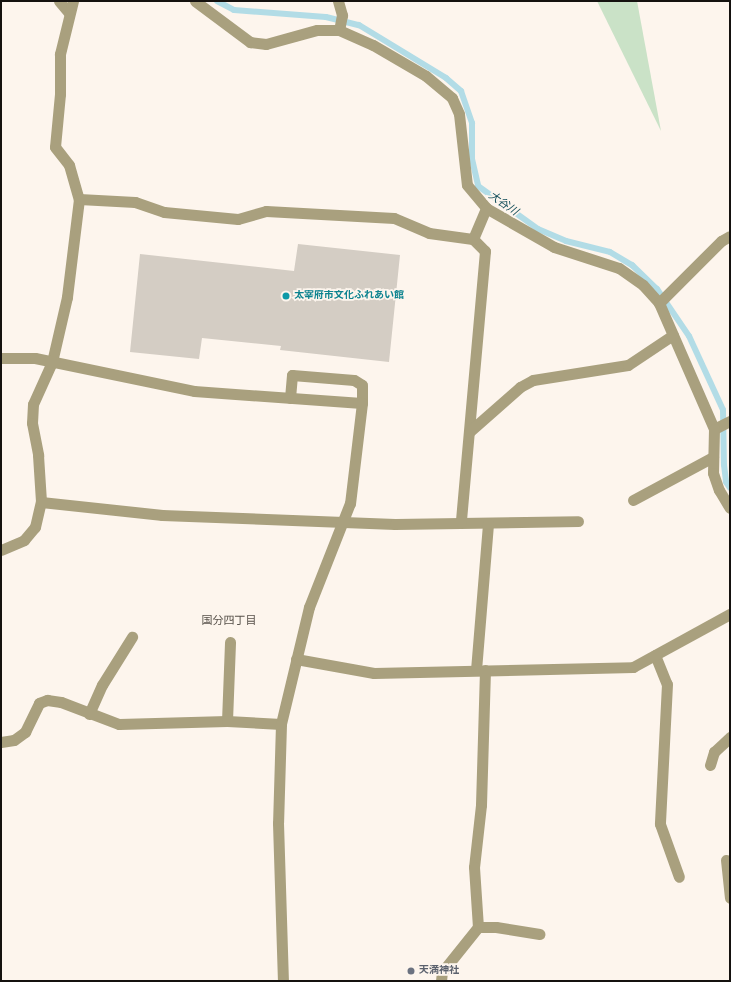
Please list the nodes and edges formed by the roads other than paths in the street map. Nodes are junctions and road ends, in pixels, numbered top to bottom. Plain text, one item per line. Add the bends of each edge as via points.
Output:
1 (59, 1) edge
2 (73, 1) edge
3 (195, 1) edge
4 (338, 1) edge
5 (69, 14) junction
6 (339, 30) junction
7 (79, 199) junction
8 (486, 208) junction
9 (730, 236) edge
10 (473, 239) junction
11 (660, 303) junction
12 (673, 335) junction
13 (1, 358) edge
14 (52, 362) junction
15 (290, 398) junction
16 (362, 403) junction
17 (730, 421) edge
18 (714, 429) junction
19 (469, 432) junction
20 (713, 457) junction
21 (633, 500) dead end
22 (41, 502) junction
23 (730, 508) edge
24 (344, 520) junction
25 (578, 521) dead end
26 (461, 522) junction
27 (488, 523) junction
28 (1, 550) edge
29 (730, 614) edge
30 (132, 637) dead end
31 (230, 642) dead end
32 (655, 655) junction
33 (296, 660) junction
34 (480, 670) junction
35 (89, 714) junction
36 (227, 721) junction
37 (281, 724) junction
38 (730, 737) edge
39 (1, 742) edge
40 (710, 765) dead end
41 (726, 860) dead end
42 (679, 877) dead end
43 (730, 892) edge
44 (730, 898) edge
45 (478, 927) junction
46 (539, 934) dead end
47 (283, 981) edge
48 (441, 981) edge

1 - 5 street
2 - 5 street
3 - 6 street via 250,42 266,44 317,30
4 - 6 street via 342,15
5 - 7 street via 60,54 56,147 69,165
6 - 8 street via 373,45 426,76 452,98 459,114 467,185
7 - 10 street via 135,202 164,212 238,219 266,211 394,218 429,233
7 - 14 street via 67,297
8 - 10 street
8 - 11 street via 554,247 619,268 643,285
9 - 11 street via 721,241
10 - 19 street via 485,251
11 - 12 street
12 - 18 street
12 - 19 street via 628,365 533,380 520,387
13 - 14 street via 35,358
14 - 15 street via 194,391
14 - 22 street via 33,404 32,413
15 - 16 street
15 - 16 street via 292,375 354,380 362,385
16 - 24 street via 350,503
17 - 18 street
18 - 20 street
19 - 26 street
20 - 21 street
20 - 23 street via 713,473 719,490
22 - 24 street via 162,515
22 - 28 street via 35,527 24,540
24 - 26 street via 395,524
24 - 33 street via 309,607
25 - 27 street
26 - 27 street
27 - 34 street
29 - 32 street
30 - 35 street via 102,685
31 - 36 street
32 - 34 street via 633,667
32 - 42 street via 667,684 660,824
33 - 34 street via 374,674
33 - 37 street
34 - 45 street via 481,805 474,867
35 - 36 street via 119,724
35 - 39 street via 61,702 47,700 39,703 26,732 14,740
36 - 37 street
37 - 47 street via 278,823
38 - 40 street via 714,752
41 - 43 street
43 - 44 street
45 - 46 street via 496,927
45 - 48 street via 442,972

